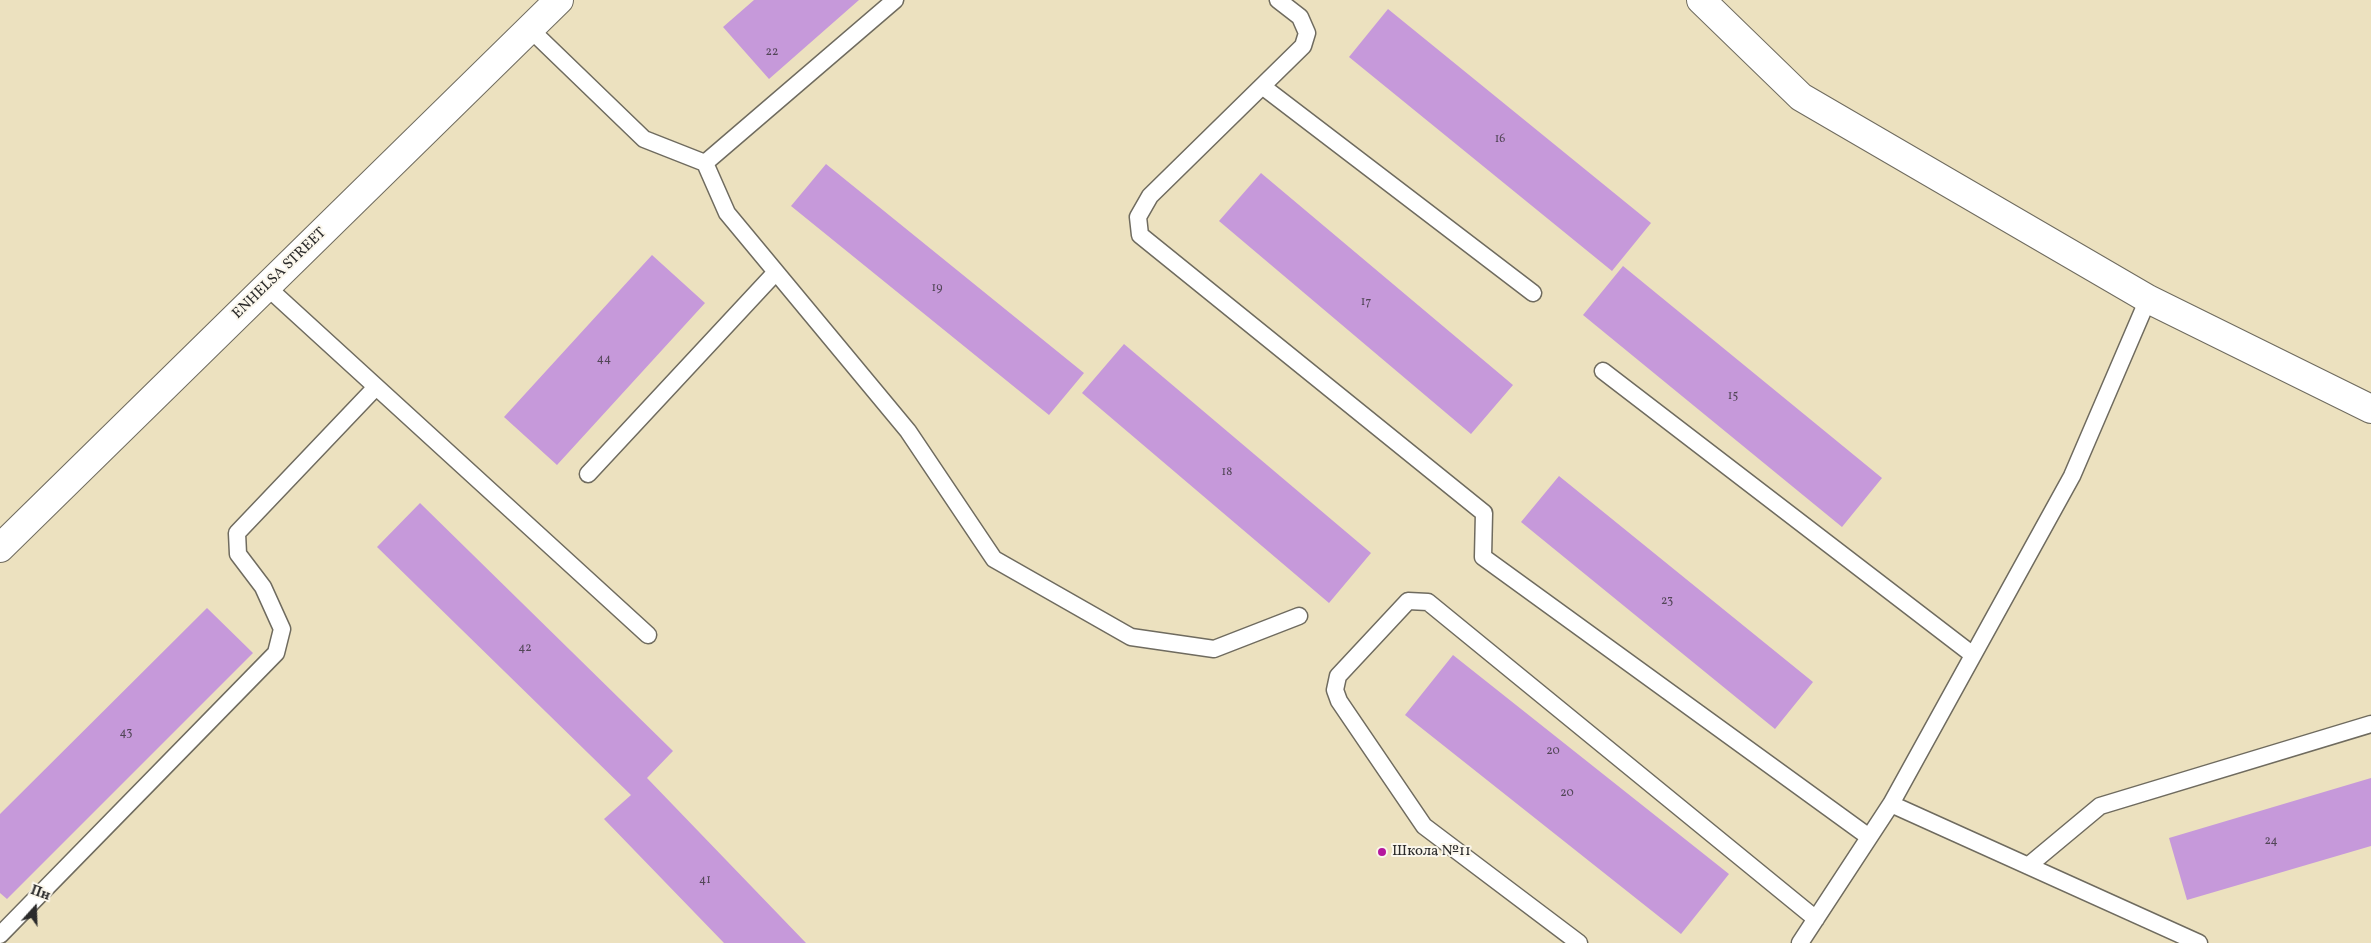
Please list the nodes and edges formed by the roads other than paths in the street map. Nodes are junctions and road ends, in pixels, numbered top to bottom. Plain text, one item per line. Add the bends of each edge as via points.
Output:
1 (559, 0) edge
2 (895, 0) edge
3 (1278, 0) edge
4 (1701, 0) edge
5 (530, 29) junction
6 (1262, 86) junction
7 (705, 163) junction
8 (776, 272) junction
9 (267, 287) junction
10 (1533, 293) dead end
11 (2148, 299) junction
12 (1603, 371) dead end
13 (376, 387) junction
14 (2371, 408) edge
15 (588, 474) dead end
16 (0, 548) edge
17 (1299, 616) dead end
18 (648, 635) dead end
19 (1973, 656) junction
20 (2371, 724) edge
21 (1890, 804) junction
22 (1869, 837) junction
23 (2028, 866) junction
24 (1816, 919) junction
25 (0, 935) edge
26 (1579, 943) edge
27 (1800, 943) edge
28 (2199, 943) edge

1 - 5 street, ENHELSA STREET
2 - 7 lane
3 - 6 lane via 1300,17 1307,33 1303,46
4 - 11 street via 1800,97
5 - 7 lane via 644,139
5 - 9 street, ENHELSA STREET
6 - 10 lane
6 - 22 lane via 1150,196 1138,217 1140,235 1484,513 1483,557
7 - 8 lane via 727,213
8 - 15 lane
8 - 17 lane via 908,431 994,559 1131,637 1214,649
9 - 13 lane
9 - 16 street, ENHELSA STREET
11 - 14 street
11 - 19 lane via 2072,476
12 - 19 lane
13 - 18 lane
13 - 25 lane via 237,533 238,554 263,587 282,629 276,653
19 - 21 lane
20 - 23 lane via 2100,806
21 - 22 lane
21 - 23 lane
22 - 24 lane
23 - 28 lane
24 - 26 lane via 1428,602 1408,601 1338,676 1335,690 1339,701 1424,826
24 - 27 lane

